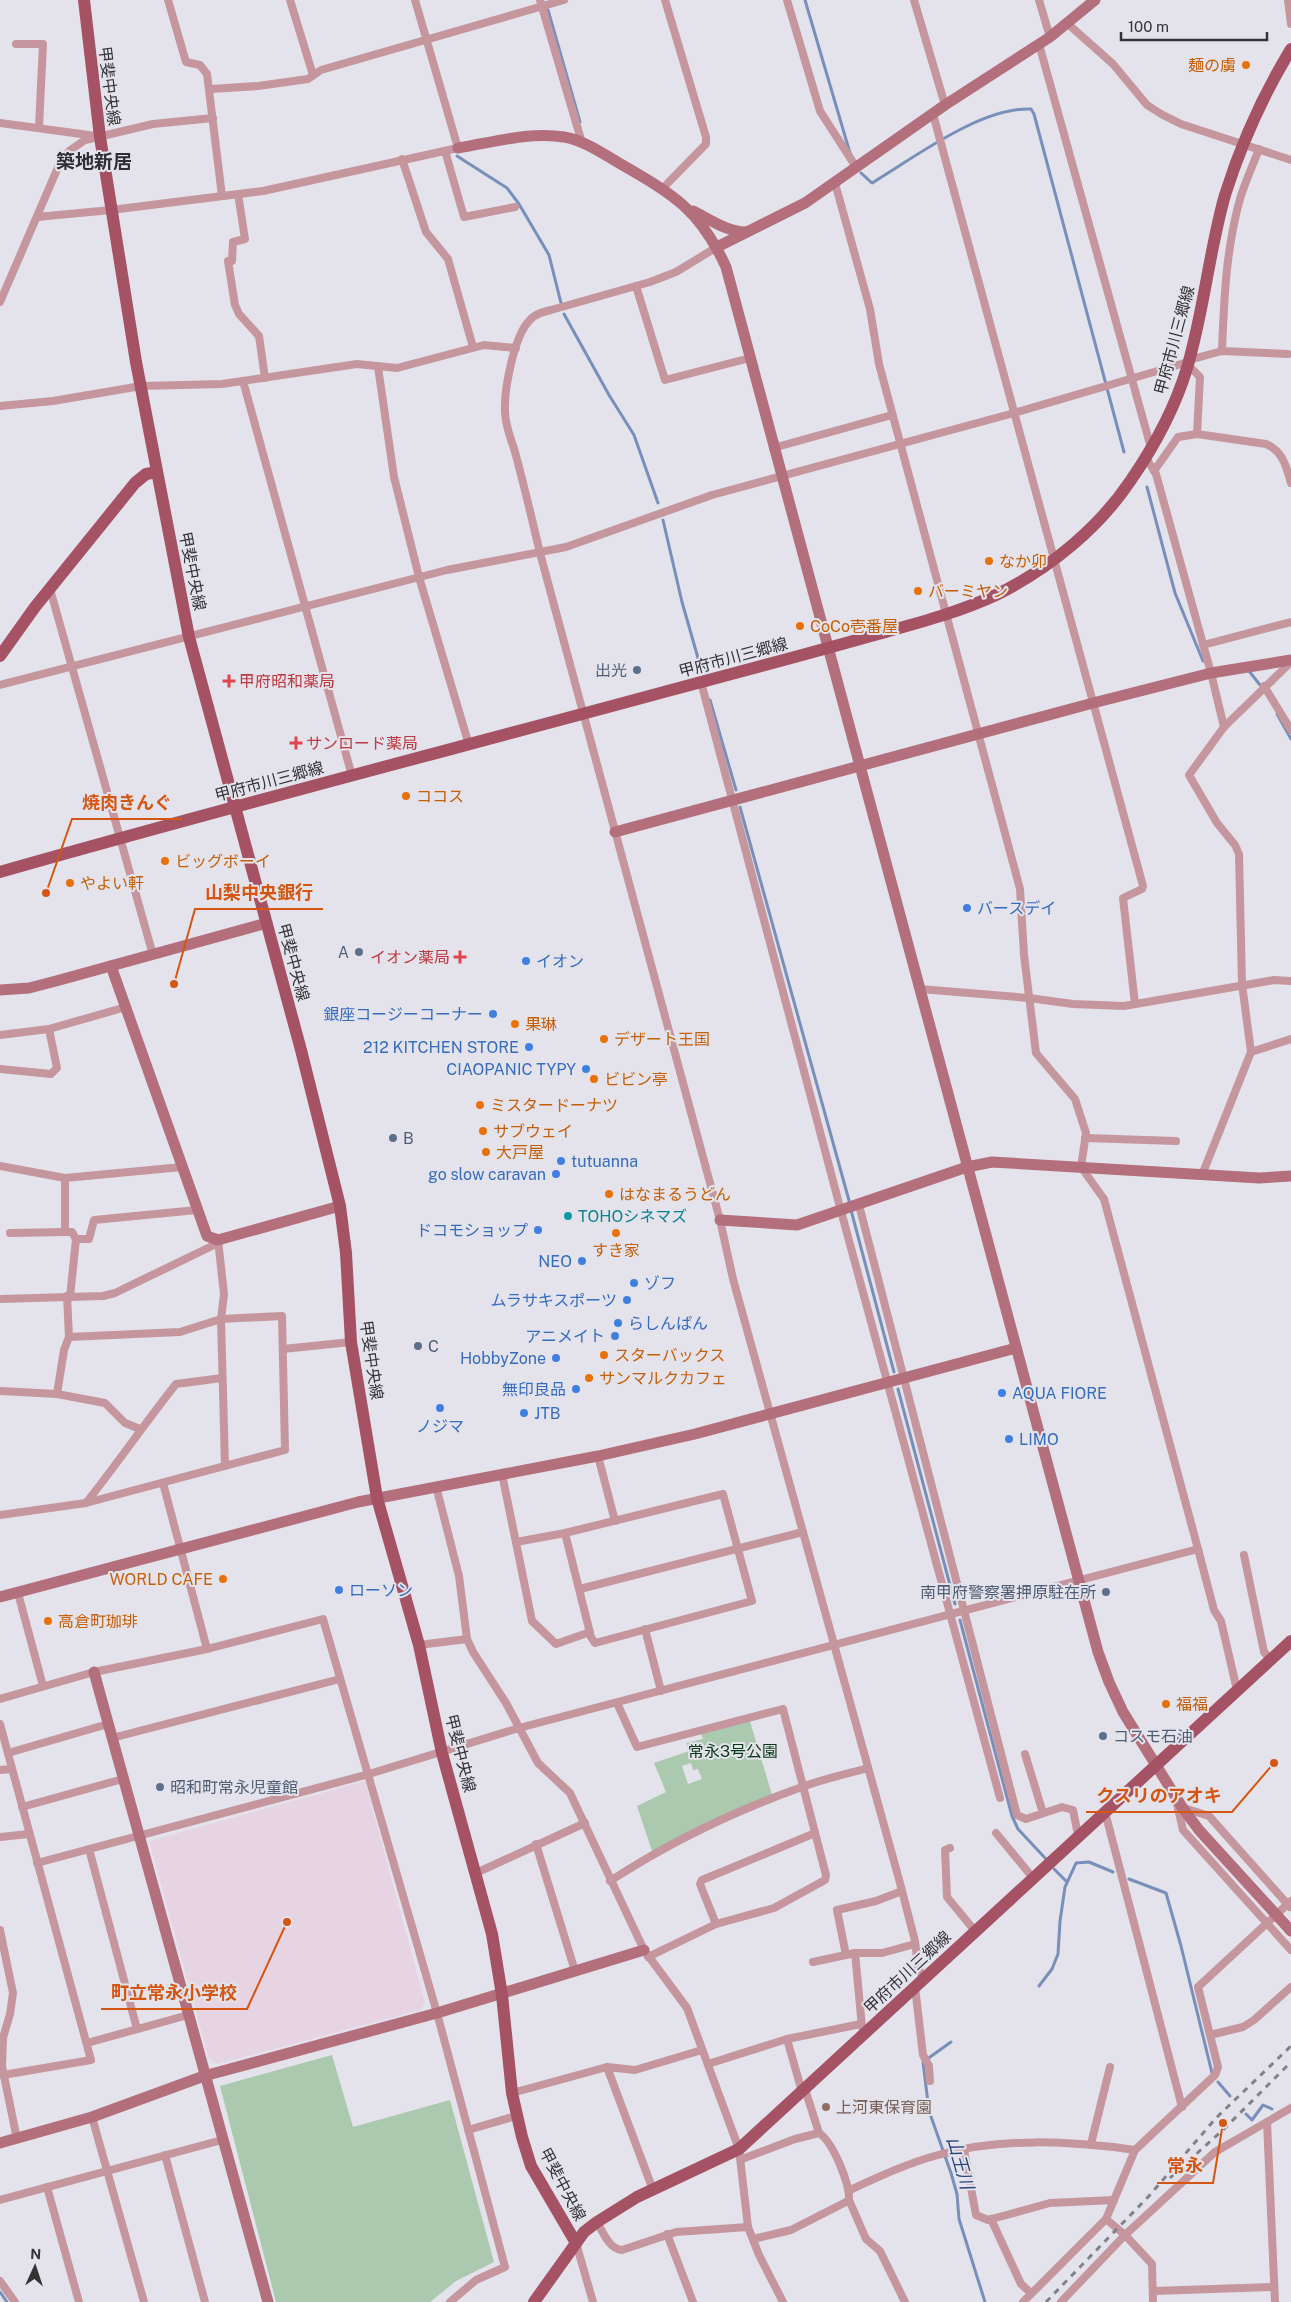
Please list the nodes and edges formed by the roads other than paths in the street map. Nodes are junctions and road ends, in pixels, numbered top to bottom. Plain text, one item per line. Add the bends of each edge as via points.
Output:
1 (84, 0) edge
2 (168, 0) edge
3 (290, 0) edge
4 (415, 0) edge
5 (564, 0) edge
6 (665, 0) edge
7 (787, 0) edge
8 (914, 0) edge
9 (1039, 0) edge
10 (1095, 0) edge
11 (1288, 0) edge
12 (541, 4) edge
13 (1068, 24) junction
14 (1291, 24) edge
15 (1050, 37) junction
16 (427, 39) junction
17 (16, 44) dead end
18 (1039, 44) junction
19 (1291, 50) edge
20 (313, 75) junction
21 (210, 89) junction
22 (945, 105) junction
23 (933, 114) junction
24 (213, 118) junction
25 (0, 123) edge
26 (39, 127) junction
27 (100, 137) junction
28 (582, 143) junction
29 (1243, 143) junction
30 (458, 148) junction
31 (1259, 148) junction
32 (445, 151) junction
33 (402, 159) junction
34 (1291, 160) edge
35 (856, 167) junction
36 (835, 183) junction
37 (662, 189) junction
38 (238, 194) junction
39 (222, 196) junction
40 (515, 207) dead end
41 (687, 208) junction
42 (111, 210) junction
43 (37, 217) junction
44 (746, 232) junction
45 (717, 247) junction
46 (636, 286) junction
47 (0, 302) edge
48 (473, 347) junction
49 (516, 348) junction
50 (1222, 351) junction
51 (1288, 354) dead end
52 (750, 358) junction
53 (1188, 362) junction
54 (378, 367) junction
55 (265, 378) junction
56 (1132, 379) junction
57 (243, 381) junction
58 (141, 386) junction
59 (0, 406) edge
60 (1014, 413) junction
61 (892, 415) junction
62 (1197, 434) junction
63 (900, 444) junction
64 (773, 448) junction
65 (1148, 454) junction
66 (1154, 471) junction
67 (157, 472) junction
68 (781, 478) junction
69 (1291, 483) edge
70 (540, 553) junction
71 (1053, 559) junction
72 (419, 576) junction
73 (50, 590) junction
74 (305, 606) junction
75 (946, 614) junction
76 (1291, 622) edge
77 (189, 637) junction
78 (1204, 645) junction
79 (828, 649) junction
80 (0, 656) edge
81 (1291, 661) edge
82 (72, 668) junction
83 (1211, 673) junction
84 (701, 682) junction
85 (0, 685) edge
86 (1264, 686) junction
87 (1093, 703) junction
88 (583, 714) junction
89 (1224, 727) junction
90 (1291, 730) edge
91 (979, 734) junction
92 (469, 745) junction
93 (860, 766) junction
94 (352, 776) junction
95 (732, 800) junction
96 (235, 807) junction
97 (615, 832) junction
98 (121, 838) junction
99 (0, 872) edge
100 (267, 923) junction
101 (153, 954) junction
102 (111, 966) junction
103 (1291, 981) edge
104 (1242, 984) junction
105 (0, 990) edge
106 (920, 990) junction
107 (1029, 998) junction
108 (1134, 1004) junction
109 (126, 1007) junction
110 (49, 1029) junction
111 (0, 1035) edge
112 (1291, 1039) edge
113 (1251, 1052) junction
114 (0, 1068) edge
115 (1085, 1138) junction
116 (1176, 1141) dead end
117 (0, 1166) edge
118 (182, 1167) junction
119 (967, 1167) junction
120 (1080, 1167) junction
121 (1202, 1175) junction
122 (1291, 1176) edge
123 (65, 1178) junction
124 (858, 1205) junction
125 (340, 1206) junction
126 (197, 1210) junction
127 (841, 1211) junction
128 (720, 1220) junction
129 (65, 1232) junction
130 (10, 1233) dead end
131 (76, 1239) junction
132 (218, 1240) junction
133 (69, 1296) junction
134 (0, 1299) edge
135 (221, 1319) junction
136 (69, 1336) junction
137 (351, 1342) junction
138 (1016, 1348) junction
139 (282, 1349) junction
140 (222, 1378) junction
141 (903, 1379) junction
142 (888, 1383) junction
143 (0, 1391) edge
144 (56, 1394) junction
145 (771, 1414) junction
146 (140, 1430) junction
147 (598, 1456) junction
148 (224, 1466) junction
149 (502, 1474) junction
150 (163, 1483) junction
151 (436, 1486) junction
152 (377, 1498) junction
153 (86, 1503) junction
154 (0, 1515) edge
155 (615, 1521) junction
156 (803, 1532) junction
157 (566, 1533) junction
158 (516, 1542) junction
159 (738, 1548) junction
160 (1198, 1549) junction
161 (180, 1550) junction
162 (1244, 1555) dead end
163 (1078, 1579) junction
164 (580, 1589) junction
165 (18, 1593) junction
166 (0, 1597) edge
167 (963, 1610) junction
168 (951, 1614) junction
169 (644, 1630) junction
170 (590, 1632) junction
171 (467, 1639) junction
172 (1291, 1641) edge
173 (419, 1646) junction
174 (835, 1646) junction
175 (207, 1649) junction
176 (1271, 1660) junction
177 (94, 1672) junction
178 (340, 1680) junction
179 (43, 1686) junction
180 (1237, 1690) junction
181 (661, 1691) junction
182 (0, 1699) edge
183 (617, 1703) junction
184 (0, 1724) edge
185 (108, 1724) junction
186 (519, 1728) junction
187 (112, 1738) junction
188 (8, 1753) junction
189 (442, 1753) junction
190 (1025, 1754) dead end
191 (1155, 1765) junction
192 (12, 1768) junction
193 (868, 1768) junction
194 (0, 1770) edge
195 (369, 1774) junction
196 (123, 1779) junction
197 (803, 1786) junction
198 (1000, 1798) dead end
199 (1179, 1802) junction
200 (22, 1807) junction
201 (1105, 1812) junction
202 (1043, 1813) junction
203 (585, 1823) junction
204 (815, 1833) junction
205 (996, 1833) dead end
206 (29, 1834) junction
207 (1078, 1834) junction
208 (0, 1837) edge
209 (139, 1837) junction
210 (536, 1844) junction
211 (950, 1848) dead end
212 (89, 1849) junction
213 (37, 1862) junction
214 (476, 1873) junction
215 (1033, 1878) junction
216 (610, 1882) junction
217 (902, 1891) junction
218 (1290, 1904) edge
219 (716, 1924) junction
220 (1266, 1924) junction
221 (0, 1930) edge
222 (976, 1931) junction
223 (1291, 1931) edge
224 (915, 1944) junction
225 (1291, 1950) edge
226 (646, 1953) junction
227 (854, 1953) junction
228 (846, 1954) junction
229 (813, 1962) dead end
230 (575, 1972) junction
231 (919, 1983) junction
232 (1291, 1987) edge
233 (502, 1995) junction
234 (437, 2013) junction
235 (188, 2015) junction
236 (137, 2029) junction
237 (862, 2030) junction
238 (1210, 2035) junction
239 (1, 2038) edge
240 (787, 2039) junction
241 (87, 2043) junction
242 (702, 2050) junction
243 (708, 2064) junction
244 (607, 2067) junction
245 (1110, 2067) dead end
246 (3, 2075) junction
247 (204, 2076) junction
248 (930, 2081) dead end
249 (804, 2090) junction
250 (512, 2093) junction
251 (1182, 2108) junction
252 (1291, 2108) edge
253 (516, 2116) junction
254 (92, 2117) junction
255 (1267, 2122) junction
256 (468, 2130) junction
257 (819, 2133) junction
258 (17, 2139) junction
259 (222, 2140) junction
260 (0, 2143) edge
261 (1091, 2144) junction
262 (964, 2150) junction
263 (1135, 2150) junction
264 (740, 2154) junction
265 (165, 2155) junction
266 (106, 2171) junction
267 (47, 2187) junction
268 (653, 2190) junction
269 (850, 2190) junction
270 (0, 2200) edge
271 (849, 2200) junction
272 (1114, 2200) junction
273 (991, 2219) junction
274 (1106, 2219) junction
275 (597, 2222) junction
276 (748, 2227) junction
277 (667, 2234) junction
278 (1125, 2235) junction
279 (753, 2238) junction
280 (576, 2244) junction
281 (0, 2281) edge
282 (1274, 2286) junction
283 (1153, 2291) junction
284 (1030, 2294) junction
285 (15, 2302) edge
286 (79, 2302) edge
287 (144, 2302) edge
288 (205, 2302) edge
289 (268, 2302) edge
290 (450, 2302) edge
291 (534, 2302) edge
292 (593, 2302) edge
293 (693, 2302) edge
294 (783, 2302) edge
295 (904, 2302) edge
296 (1023, 2302) edge
297 (1061, 2302) edge
298 (1153, 2302) edge
299 (1275, 2302) edge

1 - 27 main road, 甲斐中央線
2 - 21 street via 186,62 200,65 207,74
3 - 20 street
4 - 16 street
5 - 12 street
6 - 37 street via 706,144
7 - 35 street via 820,111
8 - 22 street
9 - 15 street
10 - 13 street
11 - 14 street
12 - 16 street
12 - 28 street
13 - 15 street
13 - 29 street via 1113,64 1148,105 1161,114 1181,124
15 - 18 street
16 - 20 street
16 - 30 street
17 - 26 street via 43,44
18 - 22 street
18 - 56 street
19 - 29 main road, 甲府市川三郷線 via 1272,81
20 - 21 street via 308,79 258,86
21 - 24 street
22 - 23 street
23 - 35 street
23 - 60 street
24 - 27 street via 153,124
24 - 39 street
25 - 26 street
26 - 27 street
27 - 42 main road, 甲斐中央線
27 - 43 street via 77,144 62,159
28 - 30 street via 547,136
28 - 37 street
29 - 31 street
29 - 53 main road, 甲府市川三郷線 via 1225,197
30 - 32 street
31 - 34 street
31 - 50 street via 1240,199 1230,248 1224,284
32 - 33 street
32 - 40 street via 464,218
33 - 38 street
33 - 48 street via 426,232 448,259
35 - 36 street
36 - 44 street via 805,203
36 - 61 street via 870,309
37 - 41 street
38 - 39 street
38 - 55 street via 245,239 233,242 232,261 228,261 235,305 259,336
39 - 42 street
41 - 44 street via 722,226
41 - 45 street
42 - 43 street
42 - 58 main road, 甲斐中央線
43 - 47 street
44 - 45 street
45 - 46 street via 676,272
45 - 52 street via 726,267
46 - 49 street via 536,315 529,320
46 - 52 street via 665,380
48 - 49 street
48 - 54 street via 396,368
49 - 70 street via 505,398 507,430
50 - 51 street
50 - 53 street
52 - 64 street
53 - 56 street
53 - 62 street via 1200,378
53 - 65 main road, 甲府市川三郷線 via 1177,397
54 - 55 street via 357,364
54 - 72 street via 394,477
55 - 57 street
56 - 60 street
56 - 65 street
57 - 58 street
57 - 74 street
58 - 59 street
58 - 67 main road, 甲斐中央線
60 - 63 street
60 - 71 street
61 - 63 street
61 - 64 street
62 - 66 street via 1178,437
62 - 69 street via 1275,448 1283,456
63 - 68 street
63 - 75 street
64 - 68 street
65 - 66 street
65 - 71 main road, 甲府市川三郷線 via 1104,514 1067,550
66 - 78 street
67 - 73 main road via 146,474 135,483
67 - 77 main road, 甲斐中央線
68 - 70 street via 712,495 566,548
68 - 79 street
70 - 72 street
70 - 88 street
71 - 75 main road, 甲府市川三郷線 via 999,593
71 - 87 street
72 - 74 street
72 - 92 street
73 - 80 main road
73 - 82 street
74 - 77 street
74 - 94 street
75 - 79 main road, 甲府市川三郷線
75 - 91 street
76 - 78 street
77 - 82 street
77 - 96 main road, 甲斐中央線
78 - 83 street
79 - 84 main road, 甲府市川三郷線
79 - 93 street
81 - 83 street
81 - 86 street
82 - 85 street
82 - 98 street
83 - 87 street
83 - 89 street
84 - 88 main road, 甲府市川三郷線
84 - 95 street
86 - 89 street
86 - 90 street
87 - 91 street
87 - 108 street via 1143,886 1122,898
88 - 92 main road, 甲府市川三郷線
88 - 97 street
89 - 104 street via 1189,775 1239,854
91 - 93 street
91 - 107 street via 1020,889
92 - 94 main road, 甲府市川三郷線
93 - 95 street
93 - 106 street
94 - 96 main road, 甲府市川三郷線
95 - 97 street
95 - 127 street
96 - 98 main road, 甲府市川三郷線
96 - 100 main road, 甲斐中央線
97 - 128 street
98 - 99 main road, 甲府市川三郷線
98 - 101 street
100 - 101 street
100 - 125 main road, 甲斐中央線
101 - 102 street
102 - 105 street via 29,988
102 - 109 street
103 - 104 street
104 - 108 street
104 - 113 street
106 - 107 street
106 - 119 street
107 - 108 street via 1073,1004
107 - 115 street via 1036,1053 1075,1099
109 - 110 street
109 - 118 street
110 - 111 street
110 - 114 street via 57,1068 51,1074
112 - 113 street
113 - 121 street
115 - 116 street
115 - 120 street
117 - 123 street
118 - 123 street
118 - 126 street
119 - 120 street via 1010,1162
119 - 124 street
119 - 138 street
120 - 121 street
120 - 160 street via 1104,1199
121 - 122 street
123 - 129 street
124 - 127 street
124 - 141 street
125 - 132 street
125 - 137 main road, 甲斐中央線
126 - 131 street via 94,1220 89,1238
126 - 132 street via 207,1236
127 - 128 street via 797,1225
127 - 142 street
128 - 145 street
129 - 130 street
129 - 131 street via 72,1232
131 - 133 street
132 - 133 street via 212,1246 115,1293
132 - 135 street via 224,1294
133 - 134 street
133 - 136 street
135 - 136 street via 180,1332
135 - 139 street via 282,1316
135 - 140 street
136 - 144 street
137 - 139 street
137 - 152 main road, 甲斐中央線
138 - 141 street
138 - 163 street
139 - 148 street via 285,1450
140 - 146 street via 176,1384
140 - 148 street
141 - 142 street
141 - 167 street
142 - 145 street
142 - 168 street
143 - 144 street
144 - 146 street via 105,1403 125,1423
145 - 147 street
145 - 156 street
146 - 153 street
147 - 149 street
147 - 155 street
148 - 150 street
149 - 151 street
149 - 158 street
150 - 153 street
150 - 161 street
151 - 152 street
151 - 171 street via 459,1576
152 - 161 street
152 - 173 main road, 甲斐中央線
153 - 154 street
155 - 157 street
155 - 159 street via 723,1494
156 - 159 street
156 - 174 street
157 - 158 street
157 - 164 street
158 - 170 street via 532,1621 556,1644
159 - 164 street
159 - 169 street via 752,1600
160 - 163 street
160 - 180 street
161 - 165 street
161 - 175 street
162 - 176 street via 1264,1652
163 - 167 street
163 - 191 street via 1108,1682
164 - 170 street
165 - 166 street
165 - 179 street
167 - 168 street
167 - 202 street via 1017,1815 1026,1819
168 - 174 street
168 - 198 street
169 - 170 street via 595,1643
169 - 181 street
171 - 173 street
171 - 186 street
172 - 176 main road, 甲府市川三郷線
173 - 189 main road, 甲斐中央線
174 - 181 street
174 - 193 street
175 - 177 street
175 - 178 street via 323,1619
176 - 180 main road, 甲府市川三郷線
177 - 179 street
177 - 185 street
178 - 187 street
178 - 195 street
179 - 182 street
180 - 191 main road, 甲府市川三郷線
181 - 183 street
183 - 186 street
183 - 197 street via 637,1747 783,1709
184 - 188 street
185 - 187 street
185 - 188 street
186 - 189 street
186 - 203 street via 538,1763 570,1793
187 - 196 street
188 - 192 street
189 - 195 street
189 - 214 main road, 甲斐中央線
190 - 202 street
191 - 199 street
191 - 201 main road, 甲府市川三郷線
192 - 194 street
192 - 200 street
193 - 197 street
193 - 217 street
195 - 209 street
195 - 234 street
196 - 200 street
196 - 209 street
197 - 204 street
197 - 216 street via 690,1834
199 - 218 street via 1210,1816
199 - 220 street via 1183,1830
199 - 223 street via 1199,1830
200 - 206 street
201 - 207 main road, 甲府市川三郷線
201 - 251 street
202 - 207 street via 1062,1807 1073,1810
203 - 210 street
203 - 216 street
204 - 219 street via 825,1880 774,1908
204 - 219 street via 702,1880 700,1884
205 - 215 street
206 - 208 street
206 - 213 street
207 - 215 main road, 甲府市川三郷線
209 - 212 street
209 - 235 street
210 - 214 street
210 - 230 street
211 - 222 street via 945,1850 946,1897
212 - 213 street
212 - 236 street
213 - 241 street
214 - 233 main road, 甲斐中央線 via 492,1934
215 - 222 main road, 甲府市川三郷線
216 - 226 street
217 - 224 street
217 - 228 street via 837,1910
218 - 220 street
219 - 226 street
220 - 225 street
220 - 238 street via 1198,1987
221 - 239 street via 12,1993 10,2014
222 - 231 main road, 甲府市川三郷線
224 - 227 street via 882,1952
224 - 231 street
226 - 230 street
226 - 242 street via 686,2008
227 - 228 street
227 - 237 street
228 - 229 street
230 - 233 street
231 - 237 main road, 甲府市川三郷線
231 - 248 street
232 - 238 street via 1254,2020
233 - 234 street
233 - 250 main road, 甲斐中央線
234 - 247 street
234 - 256 street
235 - 236 street
235 - 247 street
236 - 241 street
237 - 240 street
237 - 249 main road, 甲府市川三郷線
238 - 251 street via 1218,2067 1215,2075
239 - 246 street
240 - 243 street
240 - 249 street
241 - 246 street via 91,2060
242 - 243 street
242 - 244 street via 635,2070
243 - 264 street
244 - 250 street
244 - 268 street
245 - 261 street
246 - 258 street
247 - 254 street
247 - 259 street
249 - 257 street
249 - 264 main road, 甲府市川三郷線
250 - 253 main road, 甲斐中央線
251 - 263 street
252 - 255 street
253 - 256 street
253 - 280 main road, 甲斐中央線 via 531,2166
254 - 258 street
254 - 266 street
255 - 278 street via 1215,2152
255 - 282 street
256 - 290 street via 505,2267 476,2280
257 - 264 street
257 - 269 street via 830,2146
258 - 260 street
259 - 265 street
259 - 289 street
261 - 262 street via 1014,2144
261 - 263 street
262 - 269 street via 939,2155
262 - 273 street via 976,2215
263 - 272 street
264 - 268 main road, 甲府市川三郷線
264 - 276 street
265 - 266 street
265 - 288 street
266 - 267 street
266 - 287 street
267 - 270 street
267 - 286 street
268 - 275 main road, 甲府市川三郷線
269 - 271 street
271 - 279 street via 791,2230
271 - 295 street via 866,2239 880,2250
272 - 273 street via 1050,2203
272 - 274 street
273 - 284 street via 1021,2284
274 - 278 street
274 - 284 street
275 - 277 street via 616,2249 622,2250
275 - 280 main road, 甲府市川三郷線
276 - 277 street
276 - 279 street
277 - 293 street
278 - 283 street via 1152,2264
278 - 297 street
279 - 294 street via 758,2255
280 - 291 main road, 甲府市川三郷線
280 - 292 street
281 - 285 street
282 - 283 street
282 - 299 street
283 - 298 street
284 - 296 street

